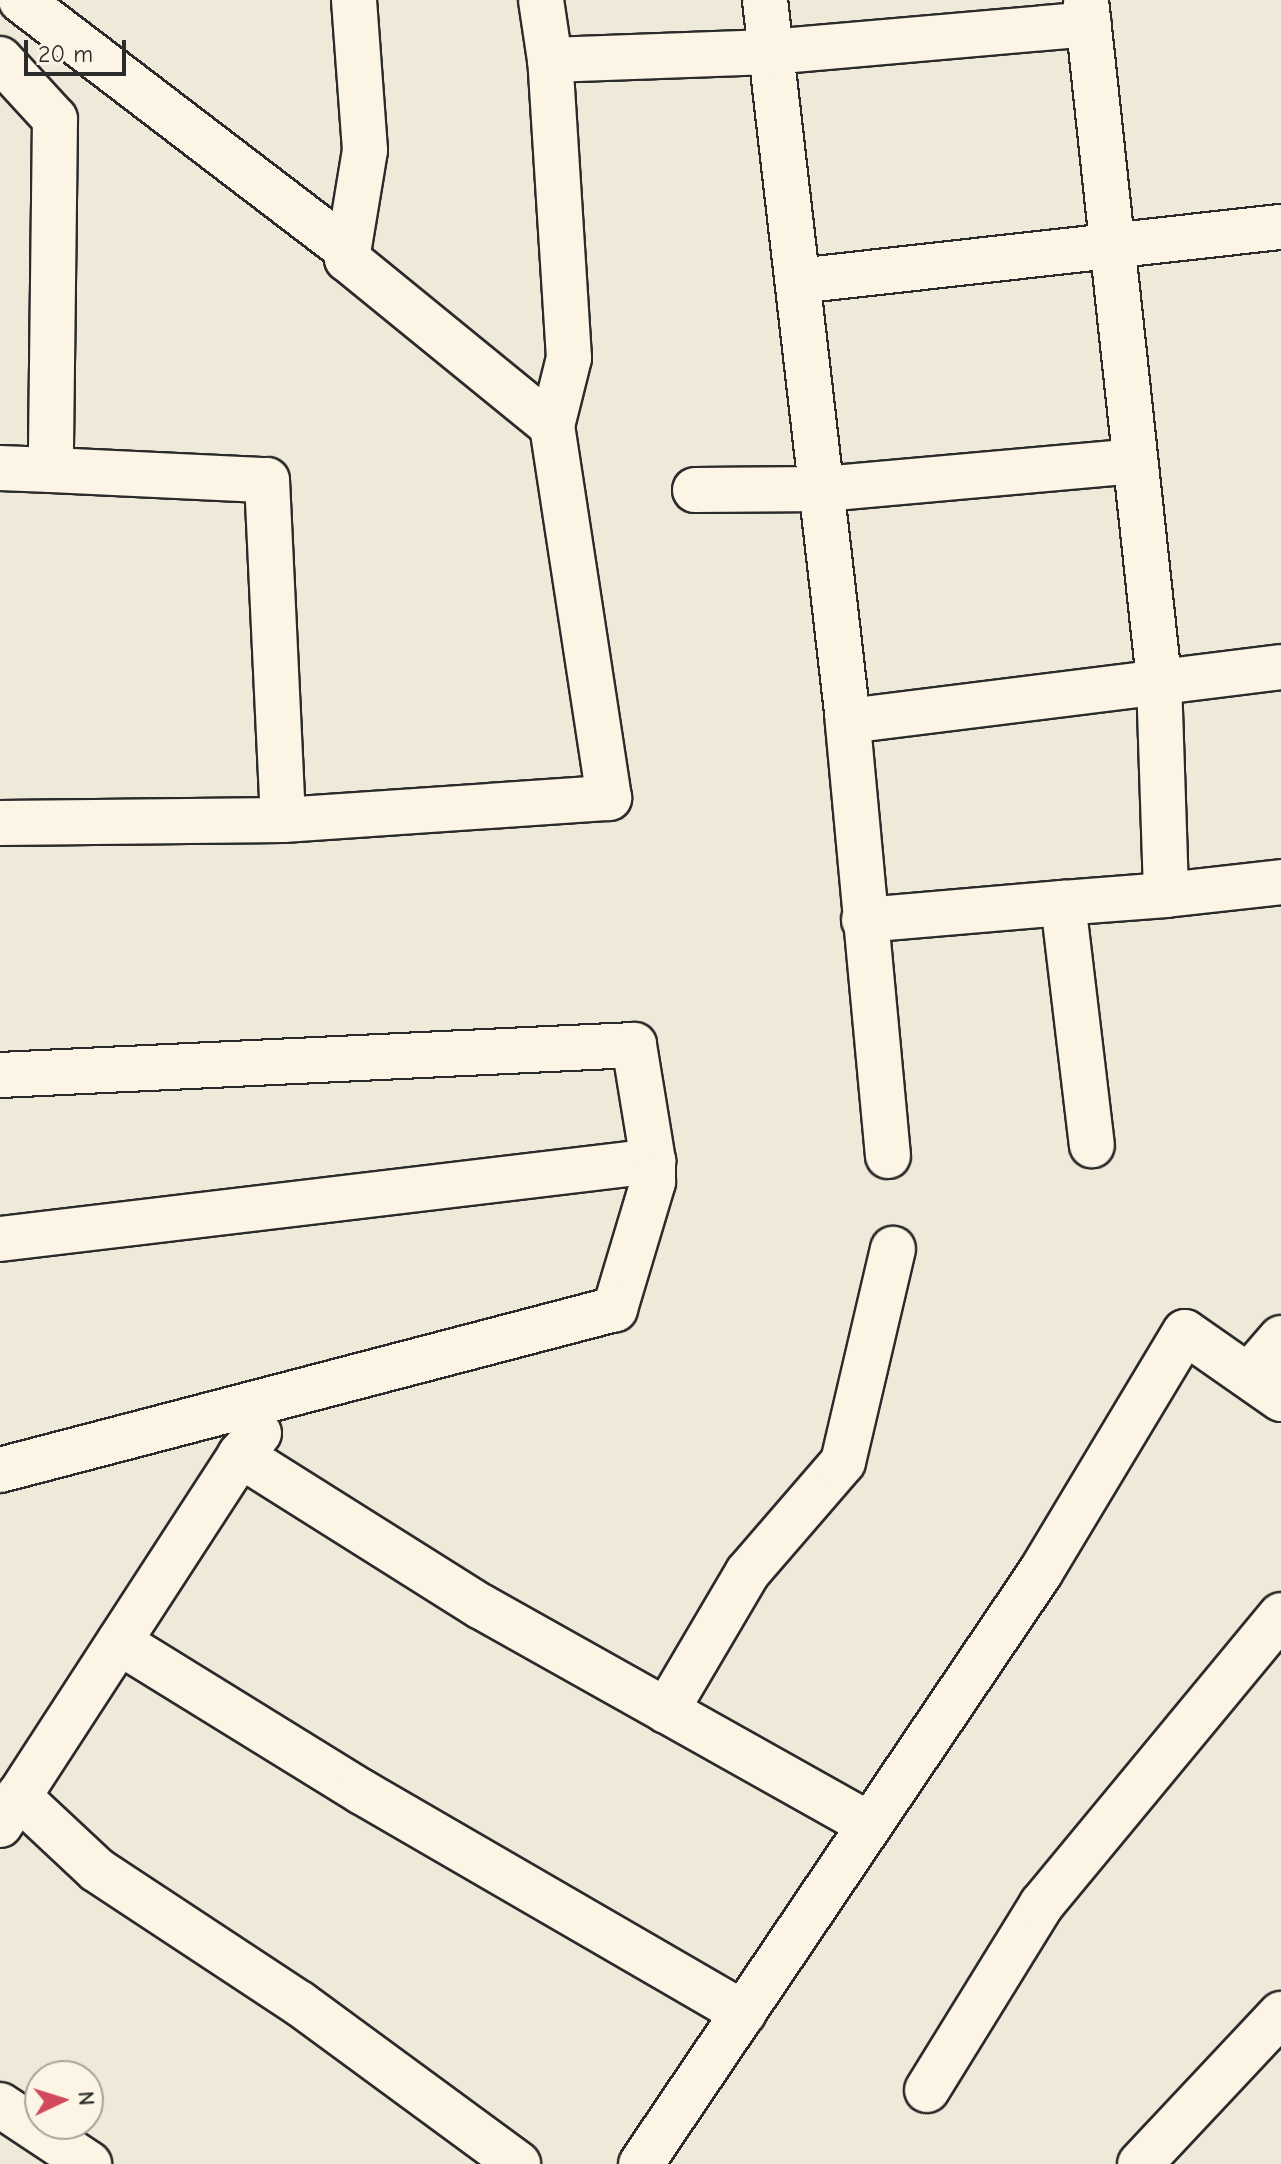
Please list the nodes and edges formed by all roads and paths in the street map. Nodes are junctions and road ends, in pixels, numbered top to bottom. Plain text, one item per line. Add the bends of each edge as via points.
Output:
1 (7, 0) edge
2 (21, 0) edge
3 (354, 0) edge
4 (541, 0) edge
5 (765, 0) edge
6 (1088, 12) edge
7 (0, 32) edge
8 (770, 52) junction
9 (0, 59) edge
10 (550, 60) junction
11 (1281, 227) edge
12 (1112, 245) junction
13 (347, 259) junction
14 (798, 281) junction
15 (552, 426) junction
16 (1135, 461) junction
17 (0, 468) edge
18 (51, 470) junction
19 (823, 489) junction
20 (695, 490) dead end
21 (1281, 667) edge
22 (1159, 680) junction
23 (848, 721) junction
24 (283, 820) junction
25 (0, 823) edge
26 (1281, 882) edge
27 (1166, 895) junction
28 (1063, 903) junction
29 (864, 920) junction
30 (0, 1075) edge
31 (1092, 1145) dead end
32 (888, 1156) dead end
33 (653, 1161) junction
34 (0, 1239) edge
35 (893, 1249) dead end
36 (1281, 1338) edge
37 (1265, 1387) edge
38 (292, 1394) junction
39 (240, 1455) junction
40 (0, 1470) edge
41 (1281, 1615) edge
42 (119, 1642) junction
43 (666, 1711) junction
44 (9, 1810) edge
45 (870, 1825) junction
46 (744, 2013) junction
47 (1281, 2014) edge
48 (927, 2090) dead end
49 (0, 2105) edge
50 (89, 2164) edge
51 (518, 2164) edge
52 (641, 2164) edge
53 (1140, 2164) edge

1 - 7 street
2 - 13 street via 345,248
3 - 13 street via 365,150
4 - 10 street
5 - 8 street
6 - 8 street
6 - 12 street
8 - 10 street
8 - 14 street
9 - 18 street via 55,119
10 - 15 street via 569,358
11 - 12 street
12 - 14 street
12 - 16 street
13 - 15 street
14 - 19 street
15 - 24 street via 609,798
16 - 19 street
16 - 22 street
17 - 18 street
18 - 24 street via 267,480
19 - 20 street
19 - 23 street
21 - 22 street
22 - 23 street
22 - 27 street
23 - 29 street
24 - 25 street
26 - 27 street
27 - 28 street
28 - 29 street
28 - 31 street
29 - 32 street
30 - 33 street via 634,1045
33 - 34 street
33 - 38 street via 653,1182 615,1309
35 - 43 street via 843,1462 748,1572
36 - 37 street
37 - 45 street via 1185,1332 1040,1573
38 - 39 street
38 - 40 street
39 - 42 street
39 - 43 street via 480,1606
41 - 48 street via 1042,1904
42 - 44 street
42 - 46 street via 362,1792
43 - 45 street
44 - 51 street via 299,2003
45 - 46 street
46 - 52 street
47 - 53 street
49 - 50 street

